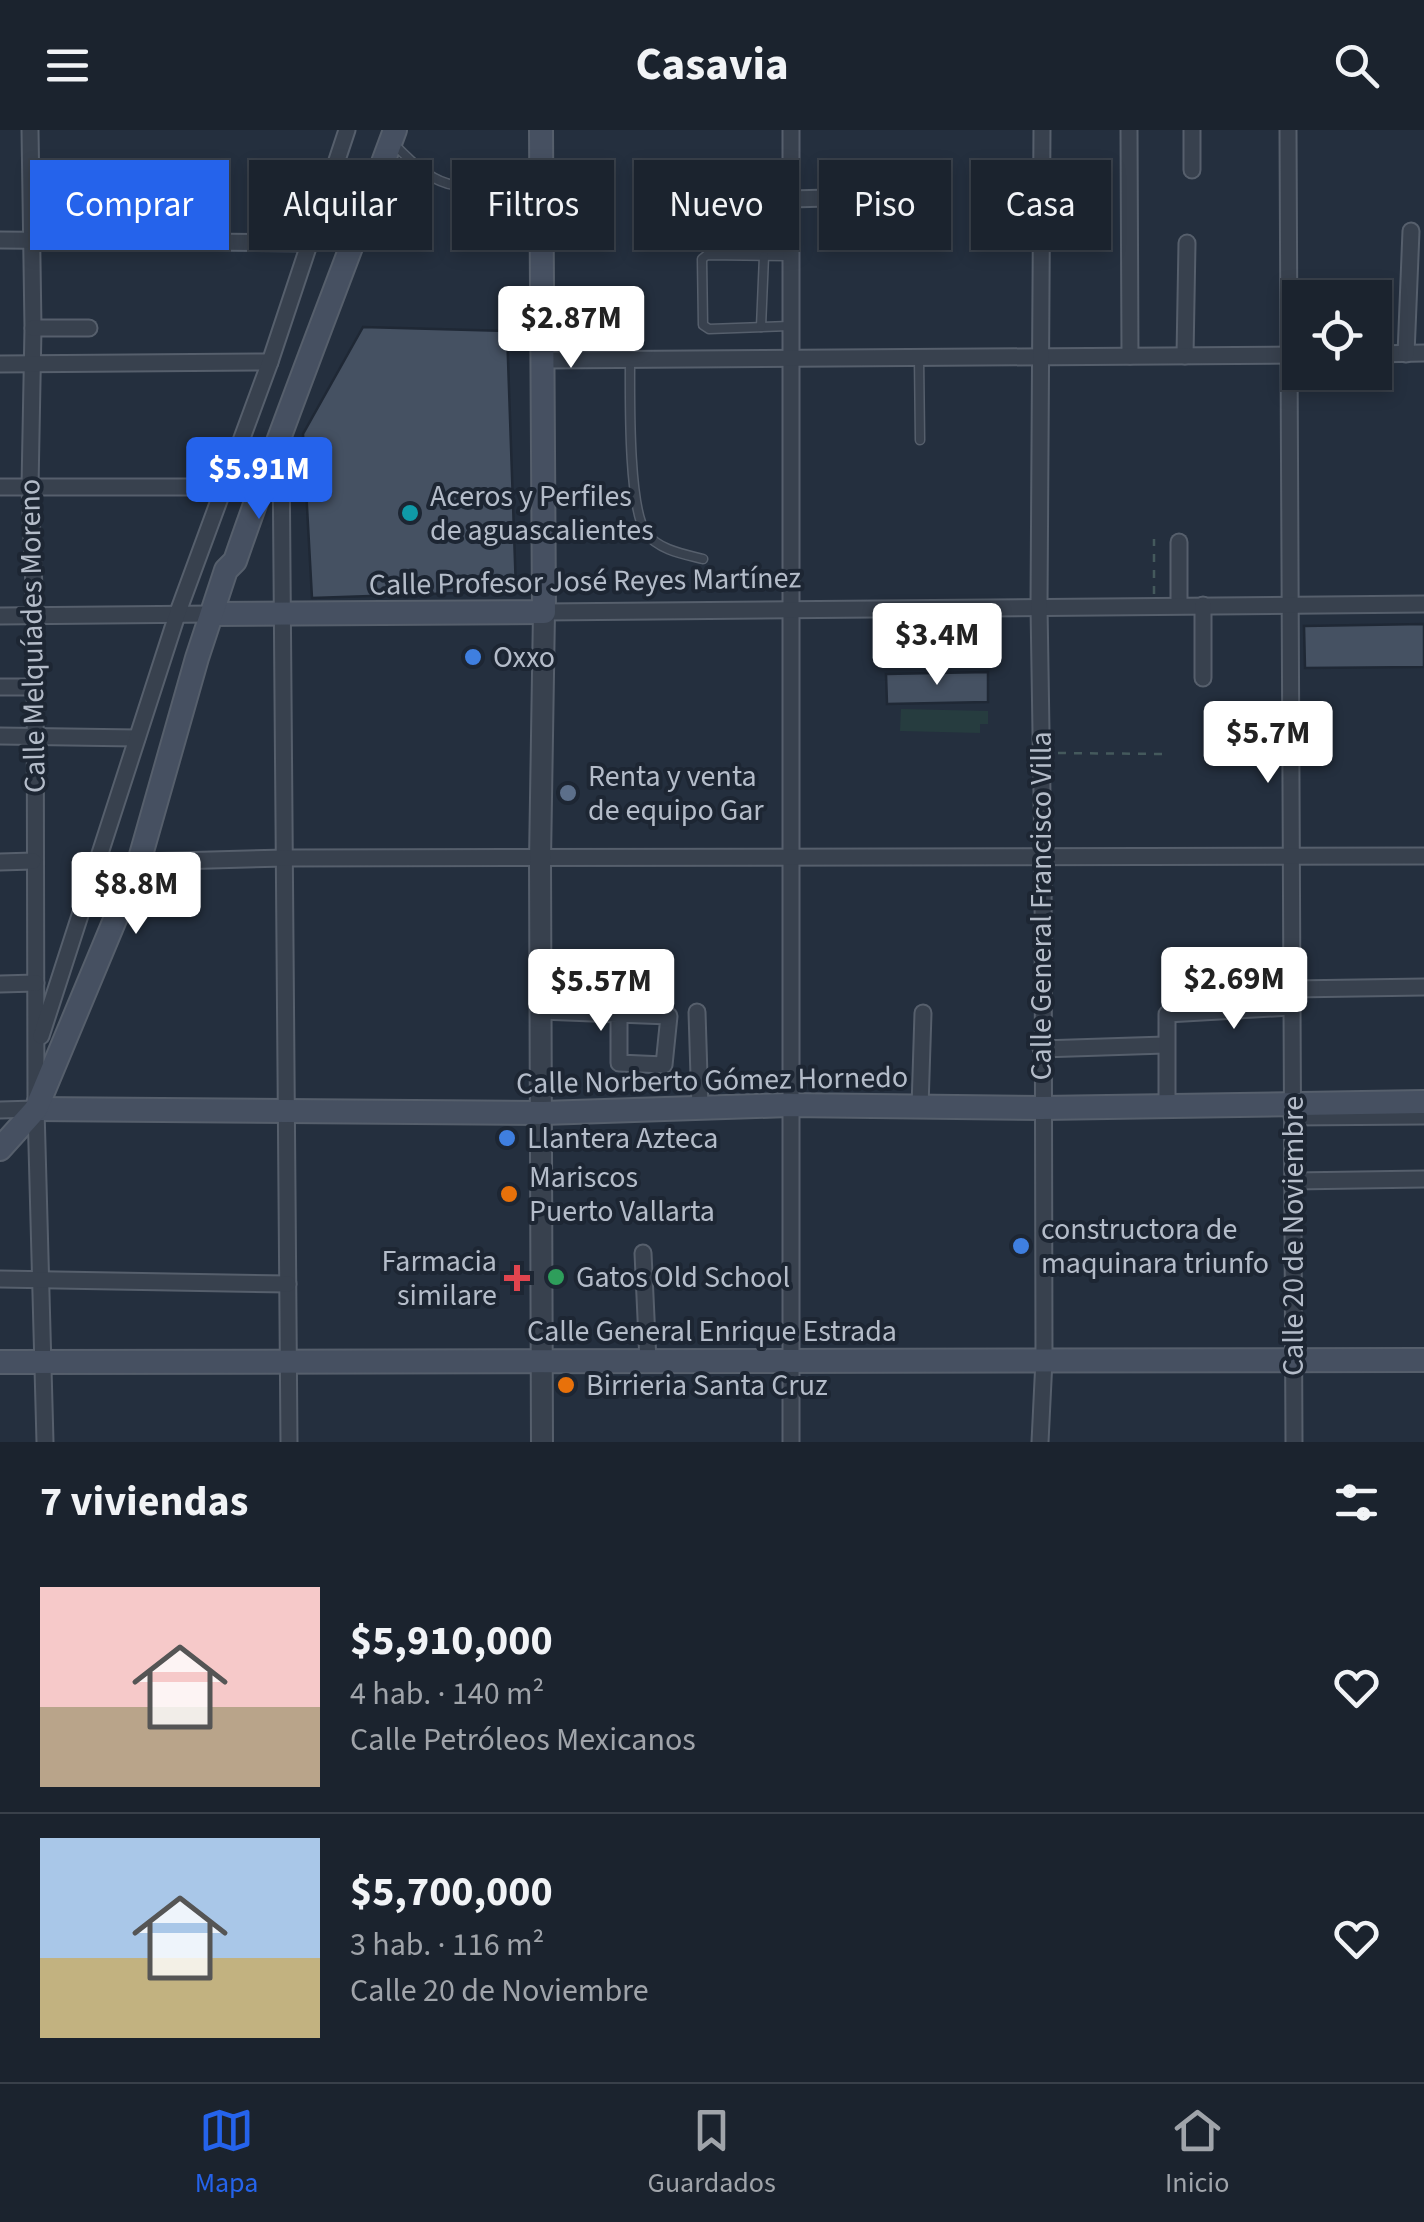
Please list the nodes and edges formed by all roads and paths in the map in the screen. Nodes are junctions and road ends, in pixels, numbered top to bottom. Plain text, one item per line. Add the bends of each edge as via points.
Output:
1 (30, 130) edge
2 (346, 130) edge
3 (541, 130) edge
4 (790, 130) edge
5 (1042, 130) edge
6 (1129, 130) edge
7 (1192, 130) edge
8 (1288, 130) edge
9 (393, 135) edge
10 (30, 160) edge
11 (336, 160) edge
12 (542, 160) edge
13 (790, 160) edge
14 (1192, 170) dead end
15 (452, 184) edge
16 (1411, 231) dead end
17 (0, 240) edge
18 (30, 240) edge
19 (1187, 243) dead end
20 (31, 250) edge
21 (308, 250) edge
22 (543, 250) edge
23 (790, 250) edge
24 (764, 256) junction
25 (790, 256) junction
26 (1292, 280) edge
27 (789, 326) junction
28 (761, 327) junction
29 (33, 328) junction
30 (89, 328) dead end
31 (1392, 354) edge
32 (1406, 354) junction
33 (1424, 354) edge
34 (1282, 355) edge
35 (1130, 356) junction
36 (1185, 356) junction
37 (788, 358) junction
38 (920, 358) junction
39 (1042, 358) junction
40 (630, 359) junction
41 (545, 360) junction
42 (270, 362) junction
43 (32, 363) junction
44 (0, 364) edge
45 (1293, 390) edge
46 (281, 429) junction
47 (920, 440) dead end
48 (0, 487) edge
49 (30, 487) junction
50 (223, 487) junction
51 (1154, 539) dead end
52 (1178, 542) dead end
53 (703, 559) dead end
54 (1424, 604) edge
55 (1154, 605) junction
56 (1178, 605) junction
57 (1203, 605) junction
58 (1290, 605) junction
59 (1039, 606) junction
60 (790, 608) junction
61 (178, 612) junction
62 (544, 612) junction
63 (219, 614) junction
64 (283, 614) junction
65 (35, 615) junction
66 (0, 616) edge
67 (1203, 678) dead end
68 (0, 687) edge
69 (34, 687) junction
70 (0, 736) edge
71 (34, 736) junction
72 (137, 738) junction
73 (1042, 752) junction
74 (1164, 754) dead end
75 (1290, 856) junction
76 (1424, 856) edge
77 (286, 858) junction
78 (793, 858) junction
79 (1043, 858) junction
80 (540, 860) junction
81 (34, 861) junction
82 (0, 862) edge
83 (140, 862) junction
84 (36, 983) junction
85 (0, 984) edge
86 (1424, 987) edge
87 (1292, 989) junction
88 (1291, 1007) junction
89 (541, 1010) junction
90 (619, 1012) junction
91 (696, 1012) dead end
92 (923, 1013) dead end
93 (1165, 1045) junction
94 (38, 1048) junction
95 (1041, 1049) junction
96 (1424, 1092) edge
97 (1424, 1102) edge
98 (1167, 1105) junction
99 (1292, 1105) junction
100 (789, 1106) junction
101 (920, 1107) junction
102 (700, 1108) junction
103 (1042, 1108) junction
104 (36, 1109) junction
105 (0, 1110) edge
106 (289, 1112) junction
107 (543, 1113) junction
108 (1424, 1116) edge
109 (0, 1149) edge
110 (1424, 1180) edge
111 (1293, 1181) junction
112 (643, 1253) dead end
113 (0, 1279) edge
114 (42, 1279) junction
115 (288, 1284) junction
116 (1044, 1360) junction
117 (1294, 1360) junction
118 (1424, 1360) edge
119 (290, 1361) junction
120 (541, 1361) junction
121 (648, 1361) junction
122 (791, 1361) junction
123 (0, 1362) edge
124 (43, 1362) junction
125 (44, 1442) edge
126 (289, 1442) edge
127 (542, 1442) edge
128 (791, 1442) edge
129 (1040, 1442) edge
130 (1294, 1442) edge

1 - 10 street, Calle Melquíades Moreno
2 - 11 street
3 - 12 main road
4 - 13 street
5 - 39 street, Calle General Francisco Villa
6 - 35 street
7 - 14 street
8 - 26 street, Calle 20 de Noviembre
9 - 15 lane via 420,170
9 - 46 main road
16 - 32 street
17 - 18 street
19 - 36 street
20 - 29 street, Calle Melquíades Moreno
21 - 42 street
22 - 41 main road
23 - 25 street
24 - 25 lane
24 - 28 lane
24 - 28 lane via 702,259 703,325
25 - 27 street
27 - 28 lane
27 - 37 street
29 - 30 street
29 - 43 street, Calle Melquíades Moreno
31 - 32 street
32 - 33 street
34 - 36 street
35 - 36 street
35 - 39 street
37 - 38 street
37 - 40 street
37 - 60 street
38 - 39 street
38 - 47 lane
39 - 59 street, Calle General Francisco Villa
40 - 41 street
40 - 53 lane via 636,506 646,534 670,551
41 - 62 main road
42 - 43 street
42 - 50 street
43 - 44 street
43 - 49 street, Calle Melquíades Moreno
45 - 58 street, Calle 20 de Noviembre
46 - 63 main road via 234,561 239,574
46 - 64 street
48 - 49 street
49 - 50 street
49 - 65 street, Calle Melquíades Moreno
50 - 61 street
51 - 55 path
52 - 56 street
54 - 58 street, Calle Profesor José Reyes Martínez
55 - 56 street, Calle Profesor José Reyes Martínez
55 - 59 street, Calle Profesor José Reyes Martínez
56 - 57 street, Calle Profesor José Reyes Martínez
57 - 58 street, Calle Profesor José Reyes Martínez
57 - 67 street
58 - 75 street, Calle 20 de Noviembre
59 - 60 street, Calle Profesor José Reyes Martínez
59 - 73 street, Calle General Francisco Villa
60 - 62 street, Calle Profesor José Reyes Martínez
60 - 78 street
61 - 63 street, Calle Profesor José Reyes Martínez
61 - 65 street, Calle Profesor José Reyes Martínez
61 - 72 street
62 - 64 main road, Calle Profesor José Reyes Martínez
62 - 80 street
63 - 64 main road, Calle Profesor José Reyes Martínez
63 - 83 main road via 209,662 192,684
64 - 77 street
65 - 66 street, Calle Profesor José Reyes Martínez
65 - 69 street, Calle Melquíades Moreno
68 - 69 street
69 - 71 street, Calle Melquíades Moreno
70 - 71 street
71 - 72 street
71 - 81 street, Calle Melquíades Moreno
72 - 94 street
73 - 74 path
73 - 79 street, Calle General Francisco Villa
75 - 76 street
75 - 79 street
75 - 87 street, Calle 20 de Noviembre
77 - 80 street
77 - 83 street
77 - 106 street
78 - 79 street
78 - 80 street
78 - 100 street
79 - 95 street, Calle General Francisco Villa
80 - 89 street
81 - 82 street
81 - 84 street, Calle Melquíades Moreno
83 - 104 main road
84 - 85 street
84 - 94 street, Calle Melquíades Moreno
86 - 87 street
87 - 88 street, Calle 20 de Noviembre
88 - 93 street via 1171,1012
88 - 99 street, Calle 20 de Noviembre
89 - 90 street
89 - 107 street
90 - 90 street via 669,1016 664,1065 619,1063
91 - 102 street
92 - 101 street
93 - 95 street
93 - 98 street
94 - 104 street, Calle Melquíades Moreno
95 - 103 street, Calle General Francisco Villa
96 - 99 street, Calle Norberto Gómez Hornedo
97 - 99 main road, Calle Norberto Gómez Hornedo
98 - 99 main road, Calle Norberto Gómez Hornedo
98 - 103 main road, Calle Norberto Gómez Hornedo
99 - 108 street, Calle Norberto Gómez Hornedo
99 - 111 street, Calle 20 de Noviembre
100 - 101 main road, Calle Norberto Gómez Hornedo
100 - 102 main road, Calle Norberto Gómez Hornedo
100 - 122 street
101 - 103 main road, Calle Norberto Gómez Hornedo
102 - 107 main road, Calle Norberto Gómez Hornedo
103 - 116 street, Calle General Francisco Villa
104 - 105 street, Calle Norberto Gómez Hornedo
104 - 106 main road, Calle Norberto Gómez Hornedo
104 - 109 main road
104 - 114 street, Calle Melquíades Moreno
106 - 107 main road, Calle Norberto Gómez Hornedo
106 - 115 street
107 - 120 street
110 - 111 street
111 - 117 street, Calle 20 de Noviembre
112 - 121 street
113 - 114 street
114 - 115 street
114 - 124 street, Calle Melquíades Moreno
115 - 119 street
116 - 117 main road, Calle General Enrique Estrada
116 - 122 main road, Calle General Enrique Estrada
116 - 129 street, Calle General Francisco Villa
117 - 118 main road, Calle General Enrique Estrada
117 - 130 street, Calle 20 de Noviembre
119 - 120 main road, Calle General Enrique Estrada
119 - 124 main road, Calle General Enrique Estrada
119 - 126 street
120 - 121 main road, Calle General Enrique Estrada
120 - 127 street
121 - 122 main road, Calle General Enrique Estrada
122 - 128 street
123 - 124 main road, Calle General Enrique Estrada
124 - 125 street, Calle Melquíades Moreno

